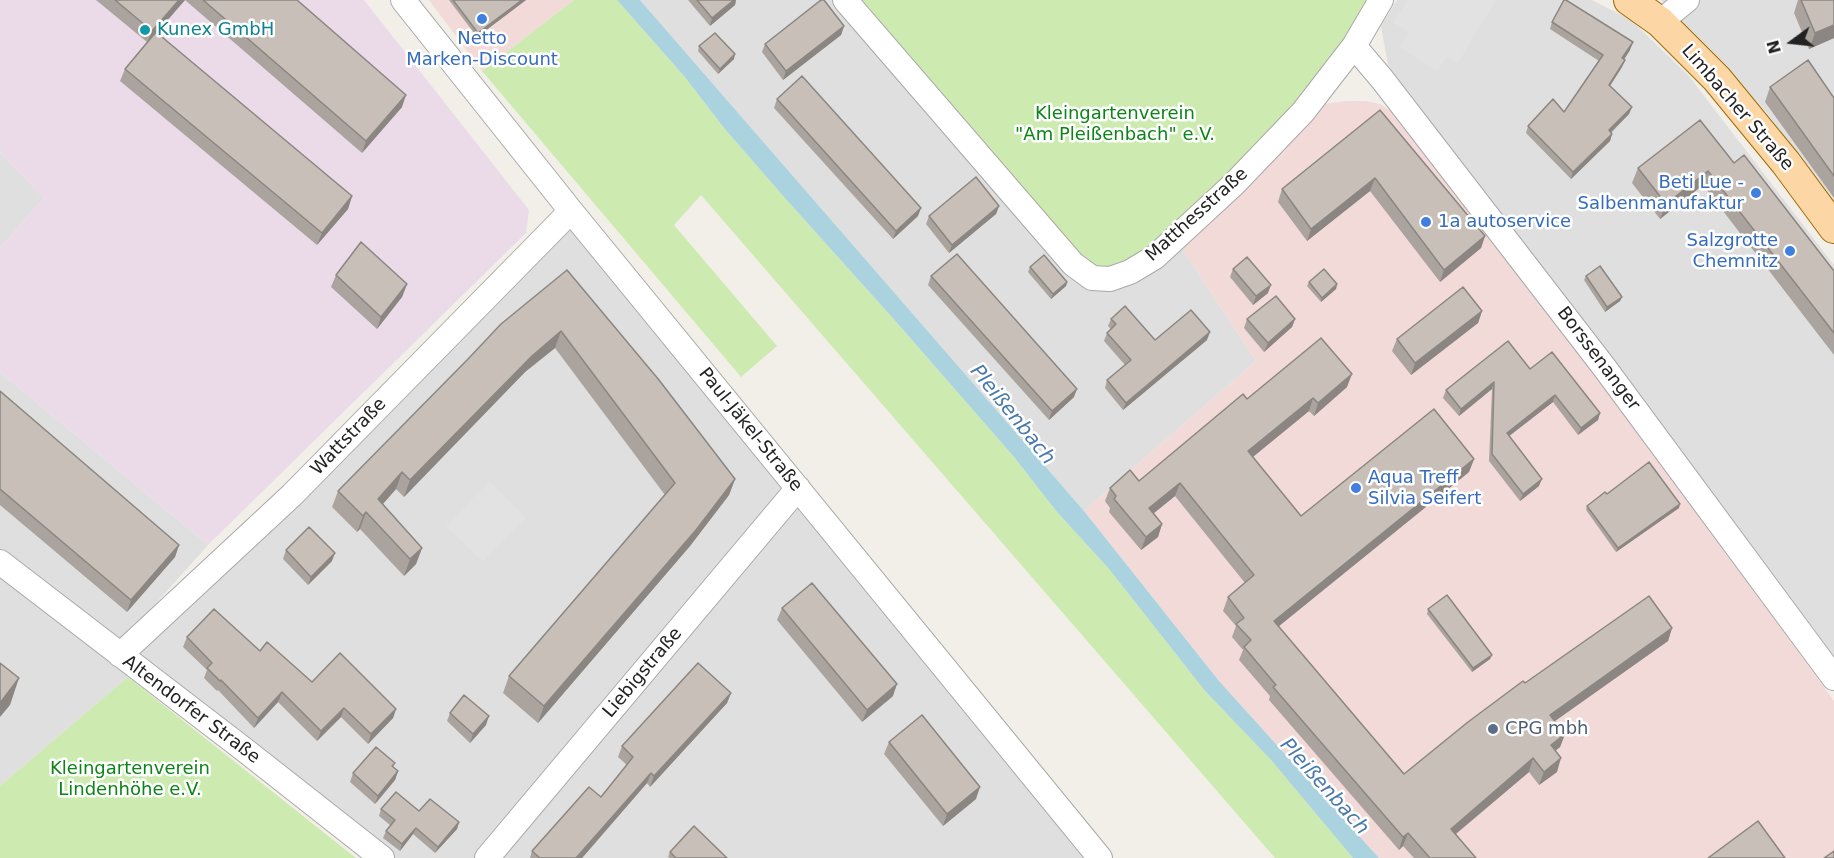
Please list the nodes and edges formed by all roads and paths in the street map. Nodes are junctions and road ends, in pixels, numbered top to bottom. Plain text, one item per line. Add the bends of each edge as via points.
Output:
1 (403, 0) edge
2 (845, 0) edge
3 (1381, 0) edge
4 (1629, 0) edge
5 (1687, 0) edge
6 (1660, 22) junction
7 (1354, 46) junction
8 (571, 211) junction
9 (1834, 228) edge
10 (798, 488) junction
11 (0, 562) edge
12 (120, 655) junction
13 (1834, 678) edge
14 (382, 858) edge
15 (487, 858) edge
16 (1100, 858) edge

1 - 8 street, Paul-Jäkel-Straße
2 - 7 street, Matthesstraße via 1073,264 1092,278 1110,279 1130,272 1169,245 1303,112
3 - 7 street, Matthesstraße
4 - 6 main road, Limbacher Straße
5 - 6 street
6 - 9 main road, Limbacher Straße via 1717,79
7 - 13 street, Borssenanger via 1604,367
8 - 10 street, Paul-Jäkel-Straße
8 - 12 street, Wattstraße via 292,495
10 - 15 street, Liebigstraße
10 - 16 street, Paul-Jäkel-Straße
11 - 12 street, Altendorfer Straße
12 - 14 street, Altendorfer Straße

